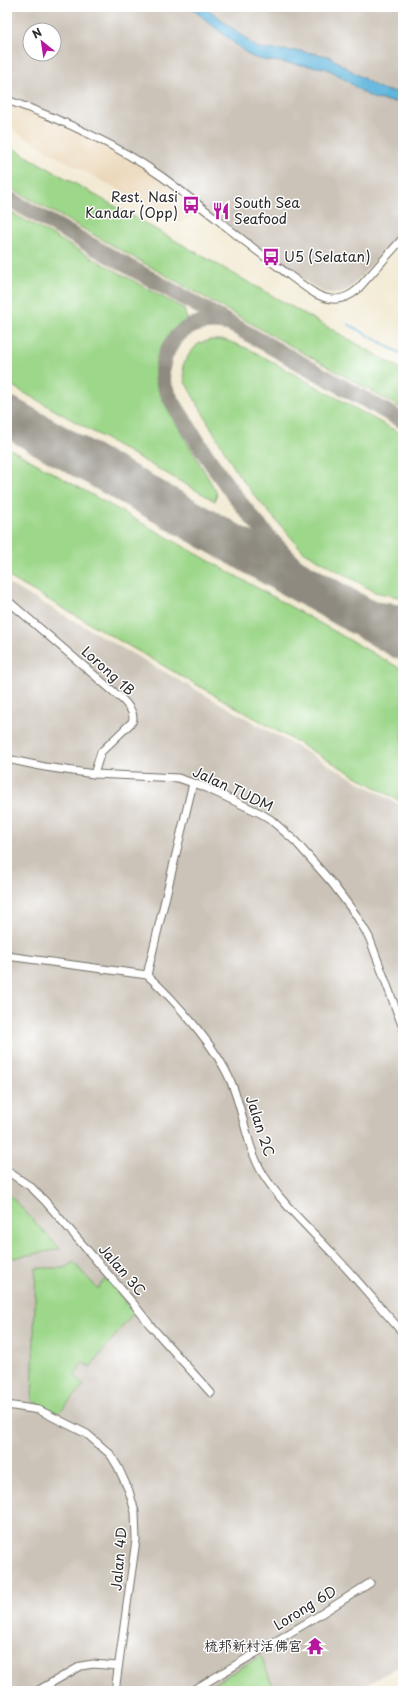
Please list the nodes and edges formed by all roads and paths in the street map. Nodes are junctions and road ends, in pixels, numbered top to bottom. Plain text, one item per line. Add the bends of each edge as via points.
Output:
1 (7, 100) edge
2 (403, 238) edge
3 (7, 600) edge
4 (7, 759) edge
5 (94, 774) junction
6 (192, 783) junction
7 (7, 956) edge
8 (147, 976) junction
9 (403, 1028) edge
10 (7, 1171) edge
11 (403, 1333) edge
12 (212, 1393) dead end
13 (7, 1405) edge
14 (370, 1582) dead end
15 (118, 1666) junction
16 (37, 1691) edge
17 (115, 1691) edge
18 (192, 1691) edge

1 - 2 street via 93,135 161,176 316,294 335,300 349,296
3 - 5 street, Lorong 1B via 122,699 131,711 134,719 101,752
4 - 5 street, Jalan TUDM via 46,768
5 - 6 street, Jalan TUDM via 178,778
6 - 8 street
6 - 9 street, Jalan TUDM via 270,819 296,842 332,883 369,937
7 - 8 street
8 - 11 street, Jalan 2C via 160,987 215,1053 231,1082 254,1155 274,1190
10 - 12 street, Jalan 3C via 45,1201 134,1303 150,1325
13 - 15 street, Jalan 4D via 40,1410 87,1434 110,1454 129,1491 135,1512 136,1540
14 - 18 street, Lorong 6D via 314,1619
15 - 16 street via 81,1666
15 - 17 street, Jalan 4D

